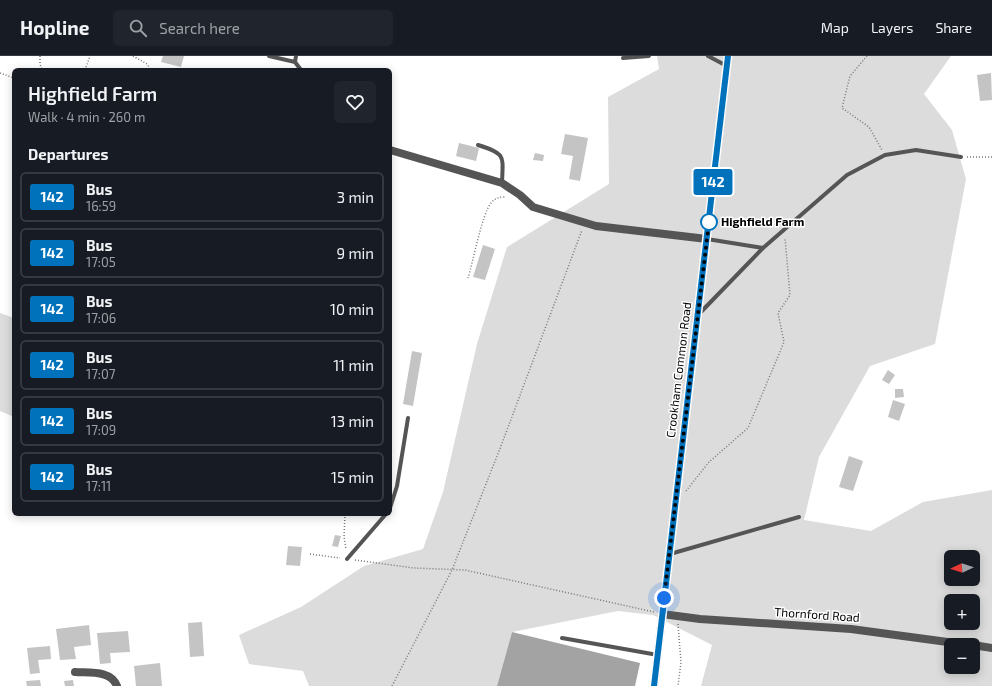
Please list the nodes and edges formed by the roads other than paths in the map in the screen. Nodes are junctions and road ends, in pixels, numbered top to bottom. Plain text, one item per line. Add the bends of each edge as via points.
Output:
1 (269, 56) edge
2 (296, 56) edge
3 (649, 56) edge
4 (708, 56) edge
5 (728, 56) edge
6 (623, 58) dead end
7 (294, 62) junction
8 (727, 66) junction
9 (299, 68) edge
10 (478, 145) dead end
11 (392, 151) edge
12 (961, 158) road end
13 (502, 183) junction
14 (707, 239) junction
15 (764, 248) junction
16 (697, 316) junction
17 (408, 418) dead end
18 (392, 502) edge
19 (384, 516) edge
20 (799, 517) dead end
21 (670, 554) junction
22 (347, 559) road end
23 (662, 614) junction
24 (562, 638) dead end
25 (944, 641) edge
26 (980, 646) edge
27 (992, 648) edge
28 (658, 655) junction
29 (75, 672) dead end
30 (117, 686) edge
31 (654, 686) edge

1 - 7 lane
2 - 7 lane
3 - 6 lane
4 - 8 lane
5 - 8 street, Crookham Common Road
7 - 9 lane
8 - 14 street, Crookham Common Road
10 - 13 lane via 498,152 503,158
11 - 13 street
12 - 15 lane via 916,150 885,155 847,175
13 - 14 street via 533,207 585,223
14 - 15 lane
14 - 16 street, Crookham Common Road
15 - 16 lane
16 - 21 street, Crookham Common Road
17 - 18 lane
19 - 22 lane
20 - 21 lane
21 - 23 street, Crookham Common Road
23 - 25 street, Thornford Road via 851,629
23 - 28 street, Crookham Common Road
24 - 28 lane
26 - 27 street, Thornford Road
28 - 31 street, Crookham Common Road
29 - 30 street via 106,675 114,680

